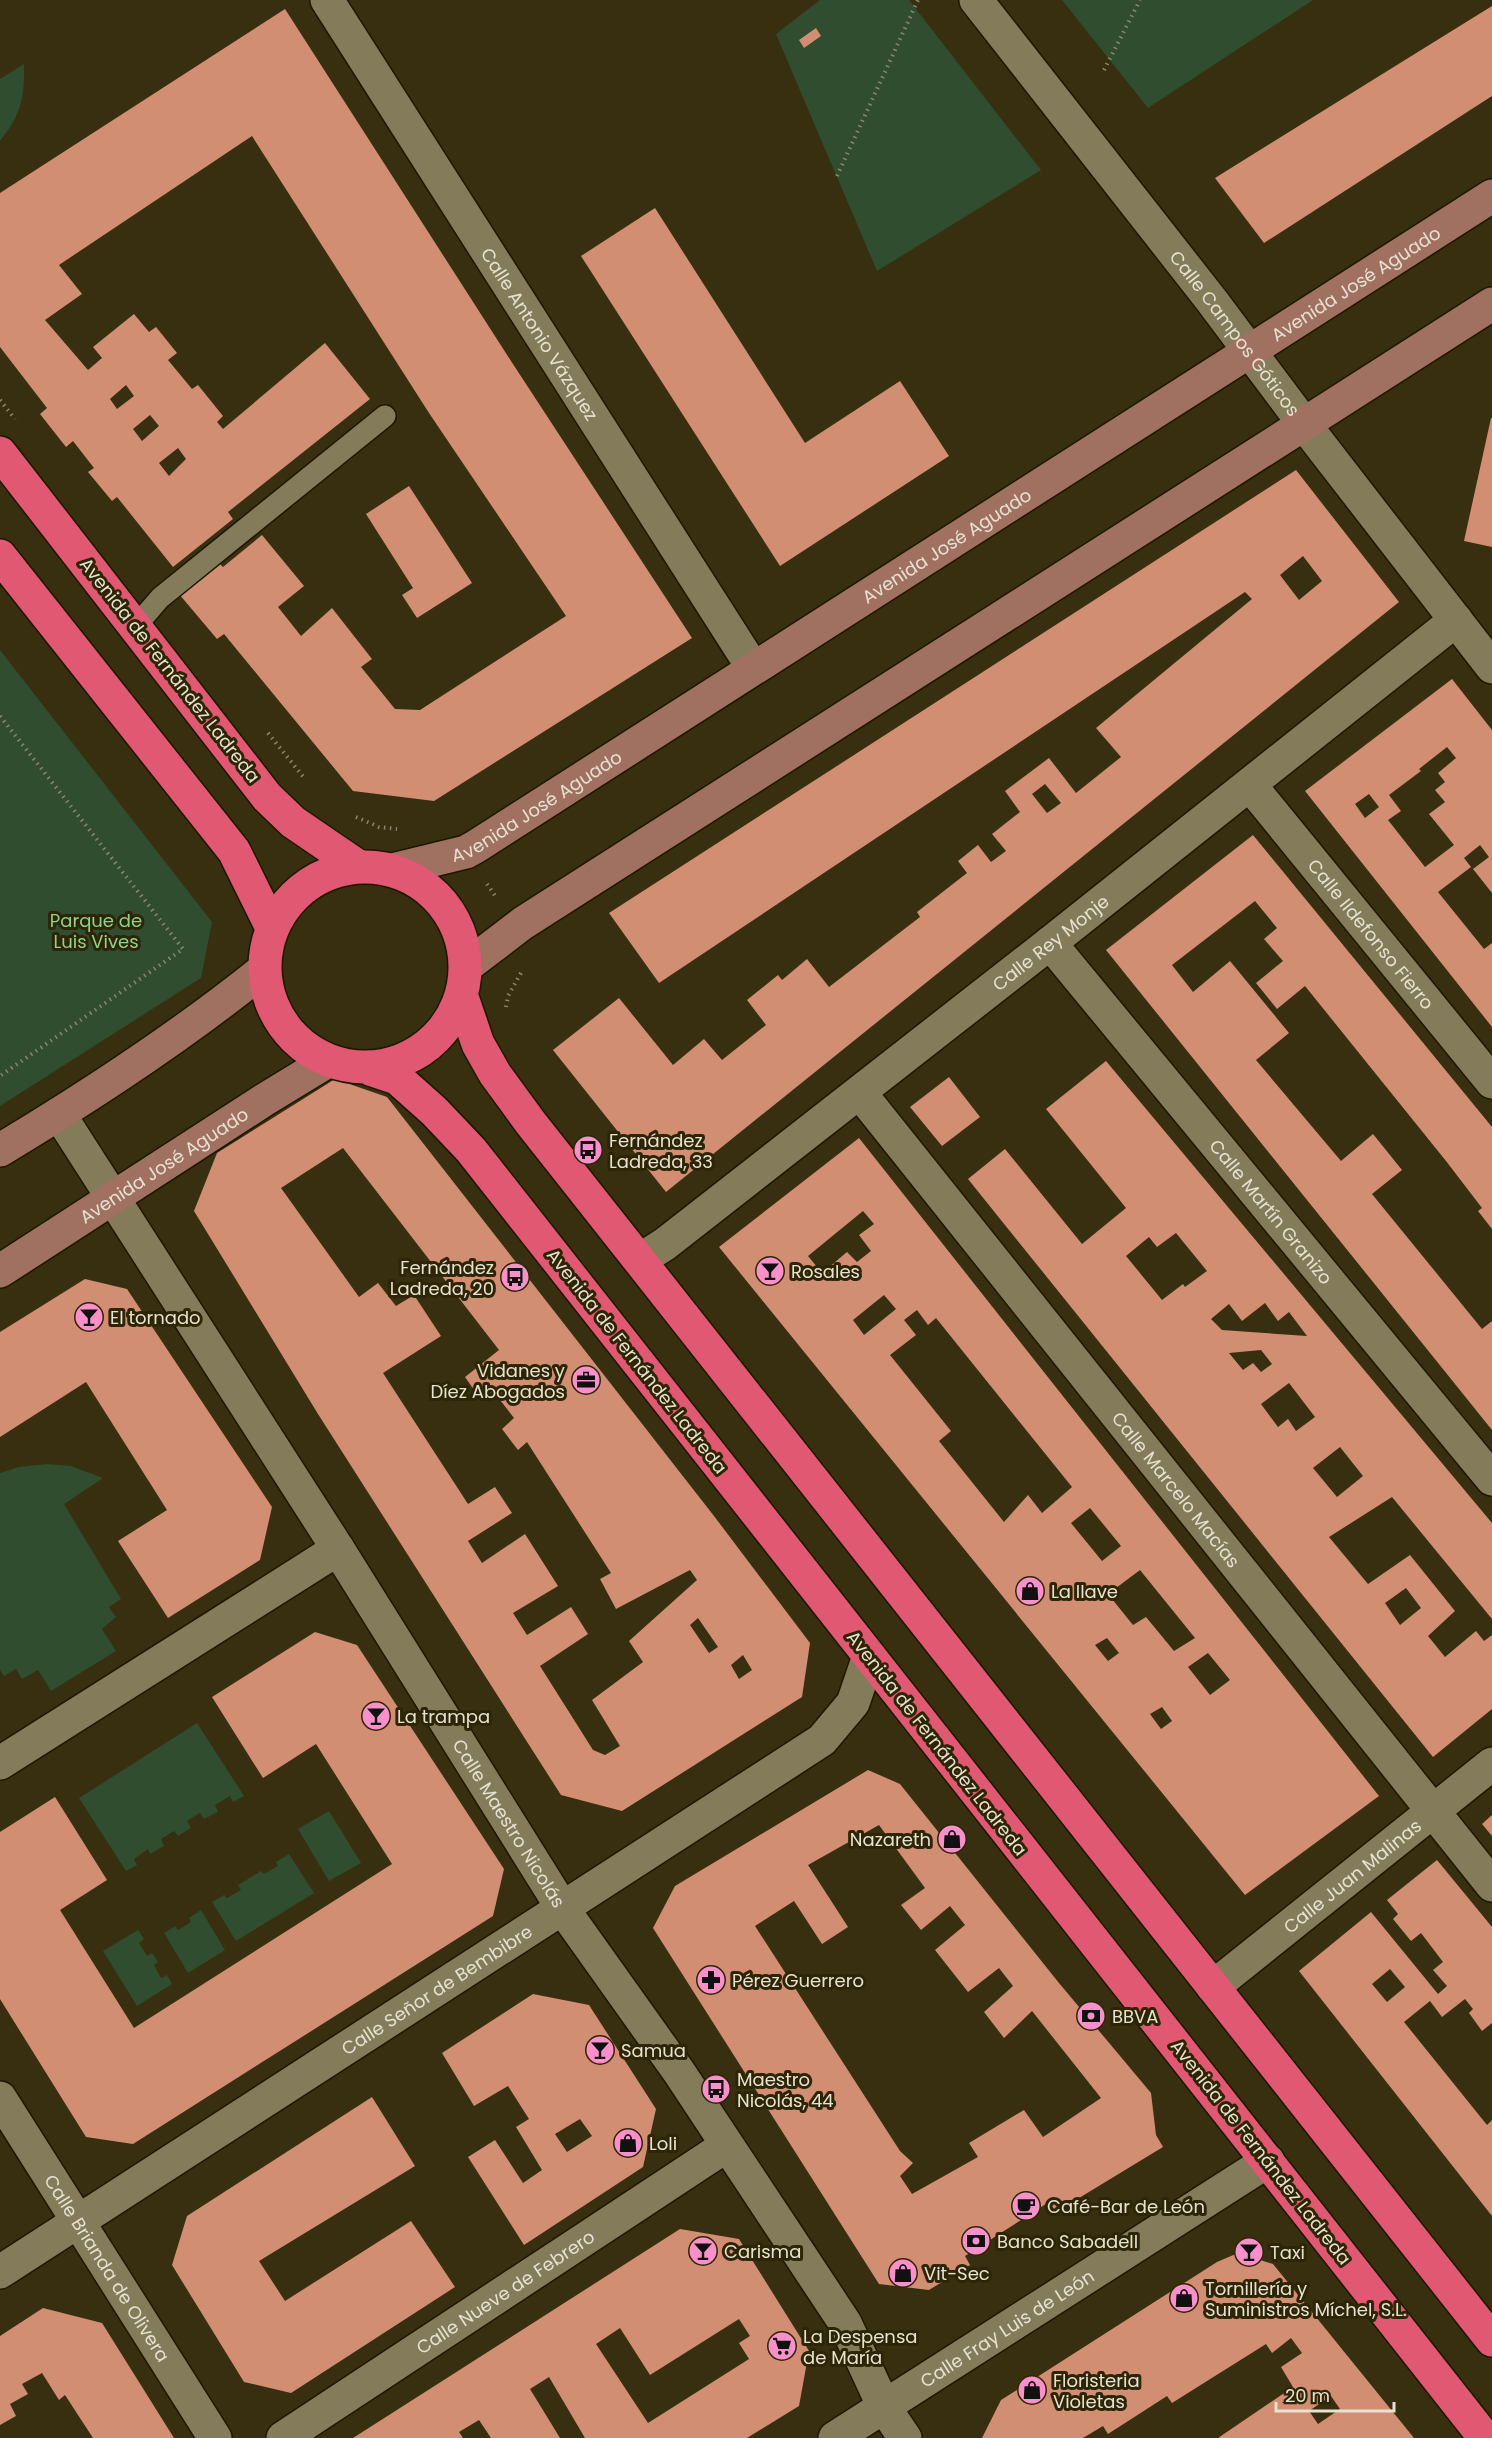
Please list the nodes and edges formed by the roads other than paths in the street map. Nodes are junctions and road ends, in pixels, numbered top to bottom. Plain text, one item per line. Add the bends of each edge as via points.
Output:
1 (327, 0) edge
2 (976, 0) edge
3 (1492, 196) edge
4 (1492, 304) edge
5 (1249, 352) junction
6 (385, 416) dead end
7 (1304, 424) junction
8 (0, 453) edge
9 (0, 556) edge
10 (1456, 620) junction
11 (136, 626) junction
12 (1491, 665) edge
13 (753, 668) junction
14 (1250, 785) junction
15 (359, 867) junction
16 (392, 870) junction
17 (272, 928) junction
18 (1050, 943) junction
19 (468, 965) junction
20 (262, 971) junction
21 (462, 1000) junction
22 (328, 1061) junction
23 (370, 1069) junction
24 (1492, 1082) edge
25 (860, 1093) junction
26 (59, 1114) junction
27 (0, 1150) edge
28 (112, 1198) junction
29 (639, 1260) junction
30 (0, 1271) edge
31 (1492, 1479) edge
32 (338, 1550) junction
33 (869, 1656) junction
34 (0, 1763) edge
35 (1492, 1764) edge
36 (1433, 1811) junction
37 (1492, 1886) edge
38 (563, 1909) junction
39 (1213, 1987) junction
40 (0, 2097) edge
41 (726, 2146) junction
42 (1268, 2161) junction
43 (79, 2221) junction
44 (0, 2272) edge
45 (1492, 2340) edge
46 (884, 2407) junction
47 (215, 2438) edge
48 (283, 2438) edge
49 (835, 2438) edge
50 (905, 2438) edge
51 (1485, 2438) edge

1 - 13 street, Calle Antonio Vázquez
2 - 5 street, Calle Campos Góticos
3 - 5 main road, Avenida José Aguado
4 - 7 main road
5 - 7 street, Calle Campos Góticos
5 - 13 main road, Avenida José Aguado
6 - 11 lane via 159,598
7 - 10 street, Calle Campos Góticos
7 - 19 main road via 523,923
8 - 11 highway, Avenida de Fernández Ladreda
9 - 17 highway via 234,851
10 - 12 street, Calle Campos Góticos
10 - 14 street, Calle Rey Monje
11 - 15 highway, Avenida de Fernández Ladreda via 267,797 292,822
13 - 16 main road, Avenida José Aguado via 466,852
14 - 18 street, Calle Rey Monje
14 - 24 street, Calle Ildefonso Fierro
15 - 16 highway
15 - 17 highway via 330,873 305,888 285,905
16 - 19 highway via 421,884 439,900 452,920
17 - 20 highway
18 - 25 street, Calle Rey Monje
18 - 31 street, Calle Martín Granizo
19 - 21 highway
20 - 22 highway via 286,1028 300,1043
20 - 26 main road via 224,1002
21 - 23 highway via 426,1047 399,1062
21 - 29 highway via 478,1044 495,1074
22 - 23 highway
22 - 28 main road, Avenida José Aguado
23 - 33 highway, Avenida de Fernández Ladreda via 397,1078 471,1150
25 - 29 street, Calle Rey Monje
25 - 36 street, Calle Marcelo Macías
26 - 27 main road
26 - 28 street, Calle Maestro Nicolás
28 - 30 main road, Avenida José Aguado
28 - 32 street, Calle Maestro Nicolás
29 - 39 highway
32 - 34 street
32 - 38 street, Calle Maestro Nicolás
33 - 38 street, Calle Señor de Bembibre via 853,1703 822,1740
33 - 42 highway, Avenida de Fernández Ladreda
35 - 36 street, Calle Juan Malinas
36 - 37 street, Calle Marcelo Macías
36 - 39 street, Calle Juan Malinas
38 - 41 street, Calle Maestro Nicolás via 679,2072
38 - 43 street, Calle Señor de Bembibre
39 - 45 highway
40 - 43 street, Calle Brianda de Olivera
41 - 46 street, Calle Maestro Nicolás via 845,2323
41 - 48 street, Calle Nueve de Febrero
42 - 46 street, Calle Fray Luis de León
42 - 51 highway, Avenida de Fernández Ladreda
43 - 44 street, Calle Señor de Bembibre
43 - 47 street, Calle Brianda de Olivera
46 - 49 street, Calle Fray Luis de León
46 - 50 street, Calle Maestro Nicolás

